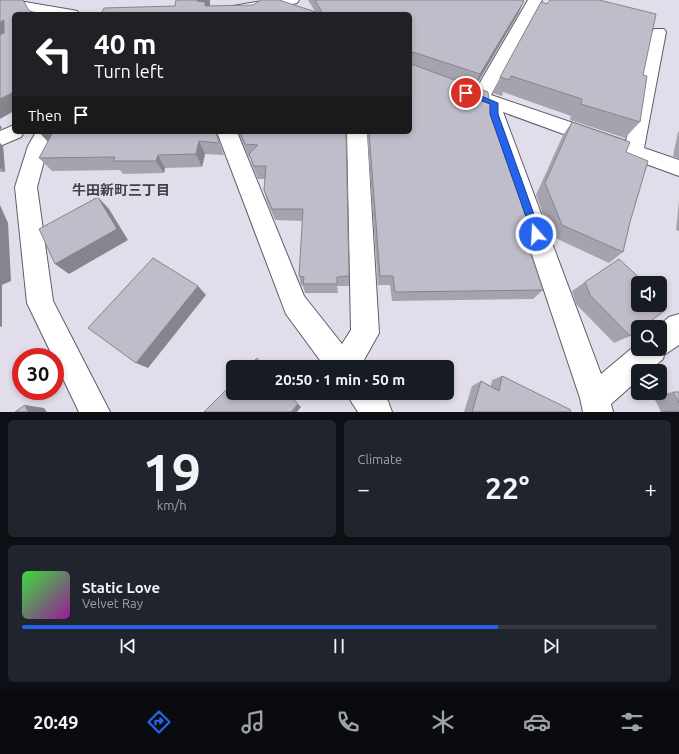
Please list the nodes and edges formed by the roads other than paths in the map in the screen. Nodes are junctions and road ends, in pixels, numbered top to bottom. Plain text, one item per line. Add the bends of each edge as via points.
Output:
1 (292, 0) edge
2 (535, 0) edge
3 (0, 2) edge
4 (240, 10) edge
5 (60, 12) edge
6 (225, 12) edge
7 (659, 32) dead end
8 (480, 98) junction
9 (12, 133) edge
10 (45, 134) edge
11 (228, 134) edge
12 (357, 134) edge
13 (0, 139) edge
14 (633, 152) junction
15 (679, 168) edge
16 (679, 327) edge
17 (667, 337) edge
18 (646, 356) edge
19 (338, 360) edge
20 (348, 360) edge
21 (368, 400) edge
22 (596, 405) edge
23 (95, 412) edge
24 (377, 412) edge

1 - 4 street
2 - 8 street
3 - 5 street
4 - 6 street
7 - 14 street
8 - 14 street
8 - 22 street via 494,114
9 - 13 street
10 - 23 street via 38,146 26,187 40,303
11 - 19 street via 295,305
12 - 20 street via 365,333
14 - 15 street
16 - 17 street
18 - 22 street
21 - 24 street

